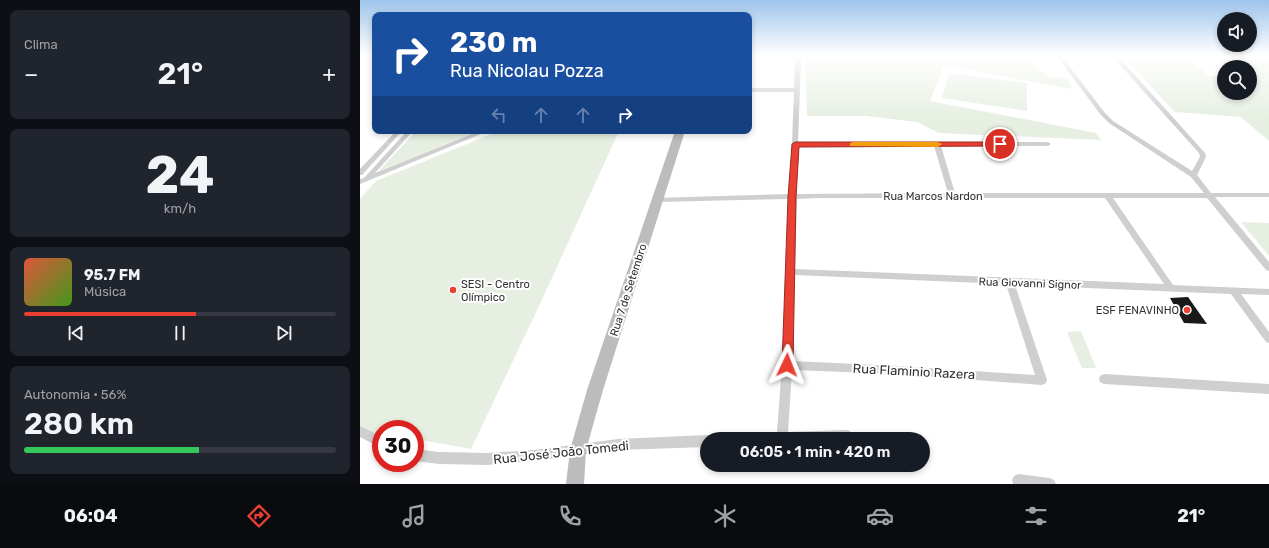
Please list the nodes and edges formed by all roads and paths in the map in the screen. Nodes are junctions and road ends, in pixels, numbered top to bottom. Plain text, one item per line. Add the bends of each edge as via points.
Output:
1 (797, 77) edge
2 (1075, 77) edge
3 (1133, 77) edge
4 (752, 90) edge
5 (797, 90) junction
6 (396, 134) edge
7 (407, 134) edge
8 (478, 134) edge
9 (679, 134) edge
10 (795, 144) junction
11 (937, 144) junction
12 (1048, 144) dead end
13 (360, 173) edge
14 (1193, 175) junction
15 (363, 181) edge
16 (360, 186) edge
17 (952, 195) junction
18 (1209, 195) junction
19 (1269, 195) edge
20 (1108, 196) junction
21 (792, 197) junction
22 (657, 200) junction
23 (1269, 268) edge
24 (791, 272) junction
25 (1010, 282) junction
26 (1171, 288) junction
27 (1233, 290) junction
28 (1269, 292) edge
29 (1269, 339) edge
30 (787, 365) junction
31 (1104, 379) dead end
32 (1269, 389) edge
33 (360, 431) edge
34 (782, 432) edge
35 (372, 437) edge
36 (700, 441) edge
37 (578, 450) junction
38 (424, 457) edge
39 (1019, 482) edge
40 (575, 484) edge
41 (1050, 484) edge

1 - 5 street
2 - 14 street via 1111,122
3 - 14 street via 1202,153 1204,157
4 - 5 street
5 - 10 street
6 - 13 street
7 - 15 street
8 - 15 street
9 - 22 street, Rua 7 de Setembro
10 - 11 street
10 - 21 street
11 - 12 street
11 - 17 street
14 - 18 street
15 - 16 street
17 - 20 street, Rua Marcos Nardon
17 - 21 street, Rua Marcos Nardon
18 - 19 street, Rua Marcos Nardon
18 - 20 street, Rua Marcos Nardon
18 - 23 street
20 - 26 street
21 - 22 street, Rua Marcos Nardon
21 - 24 street
22 - 37 street, Rua 7 de Setembro
24 - 25 street, Rua Giovanni Signor
24 - 30 street
25 - 26 street, Rua Giovanni Signor
25 - 30 street, Rua Flaminio Razera via 1042,380
26 - 27 street, Rua Giovanni Signor
27 - 28 street, Rua Giovanni Signor
27 - 29 street
30 - 34 street
31 - 32 street
33 - 35 street
36 - 37 street, Rua José João Tomedi
37 - 38 street, Rua José João Tomedi via 532,457 475,461
37 - 40 street, Rua 7 de Setembro
39 - 41 street

